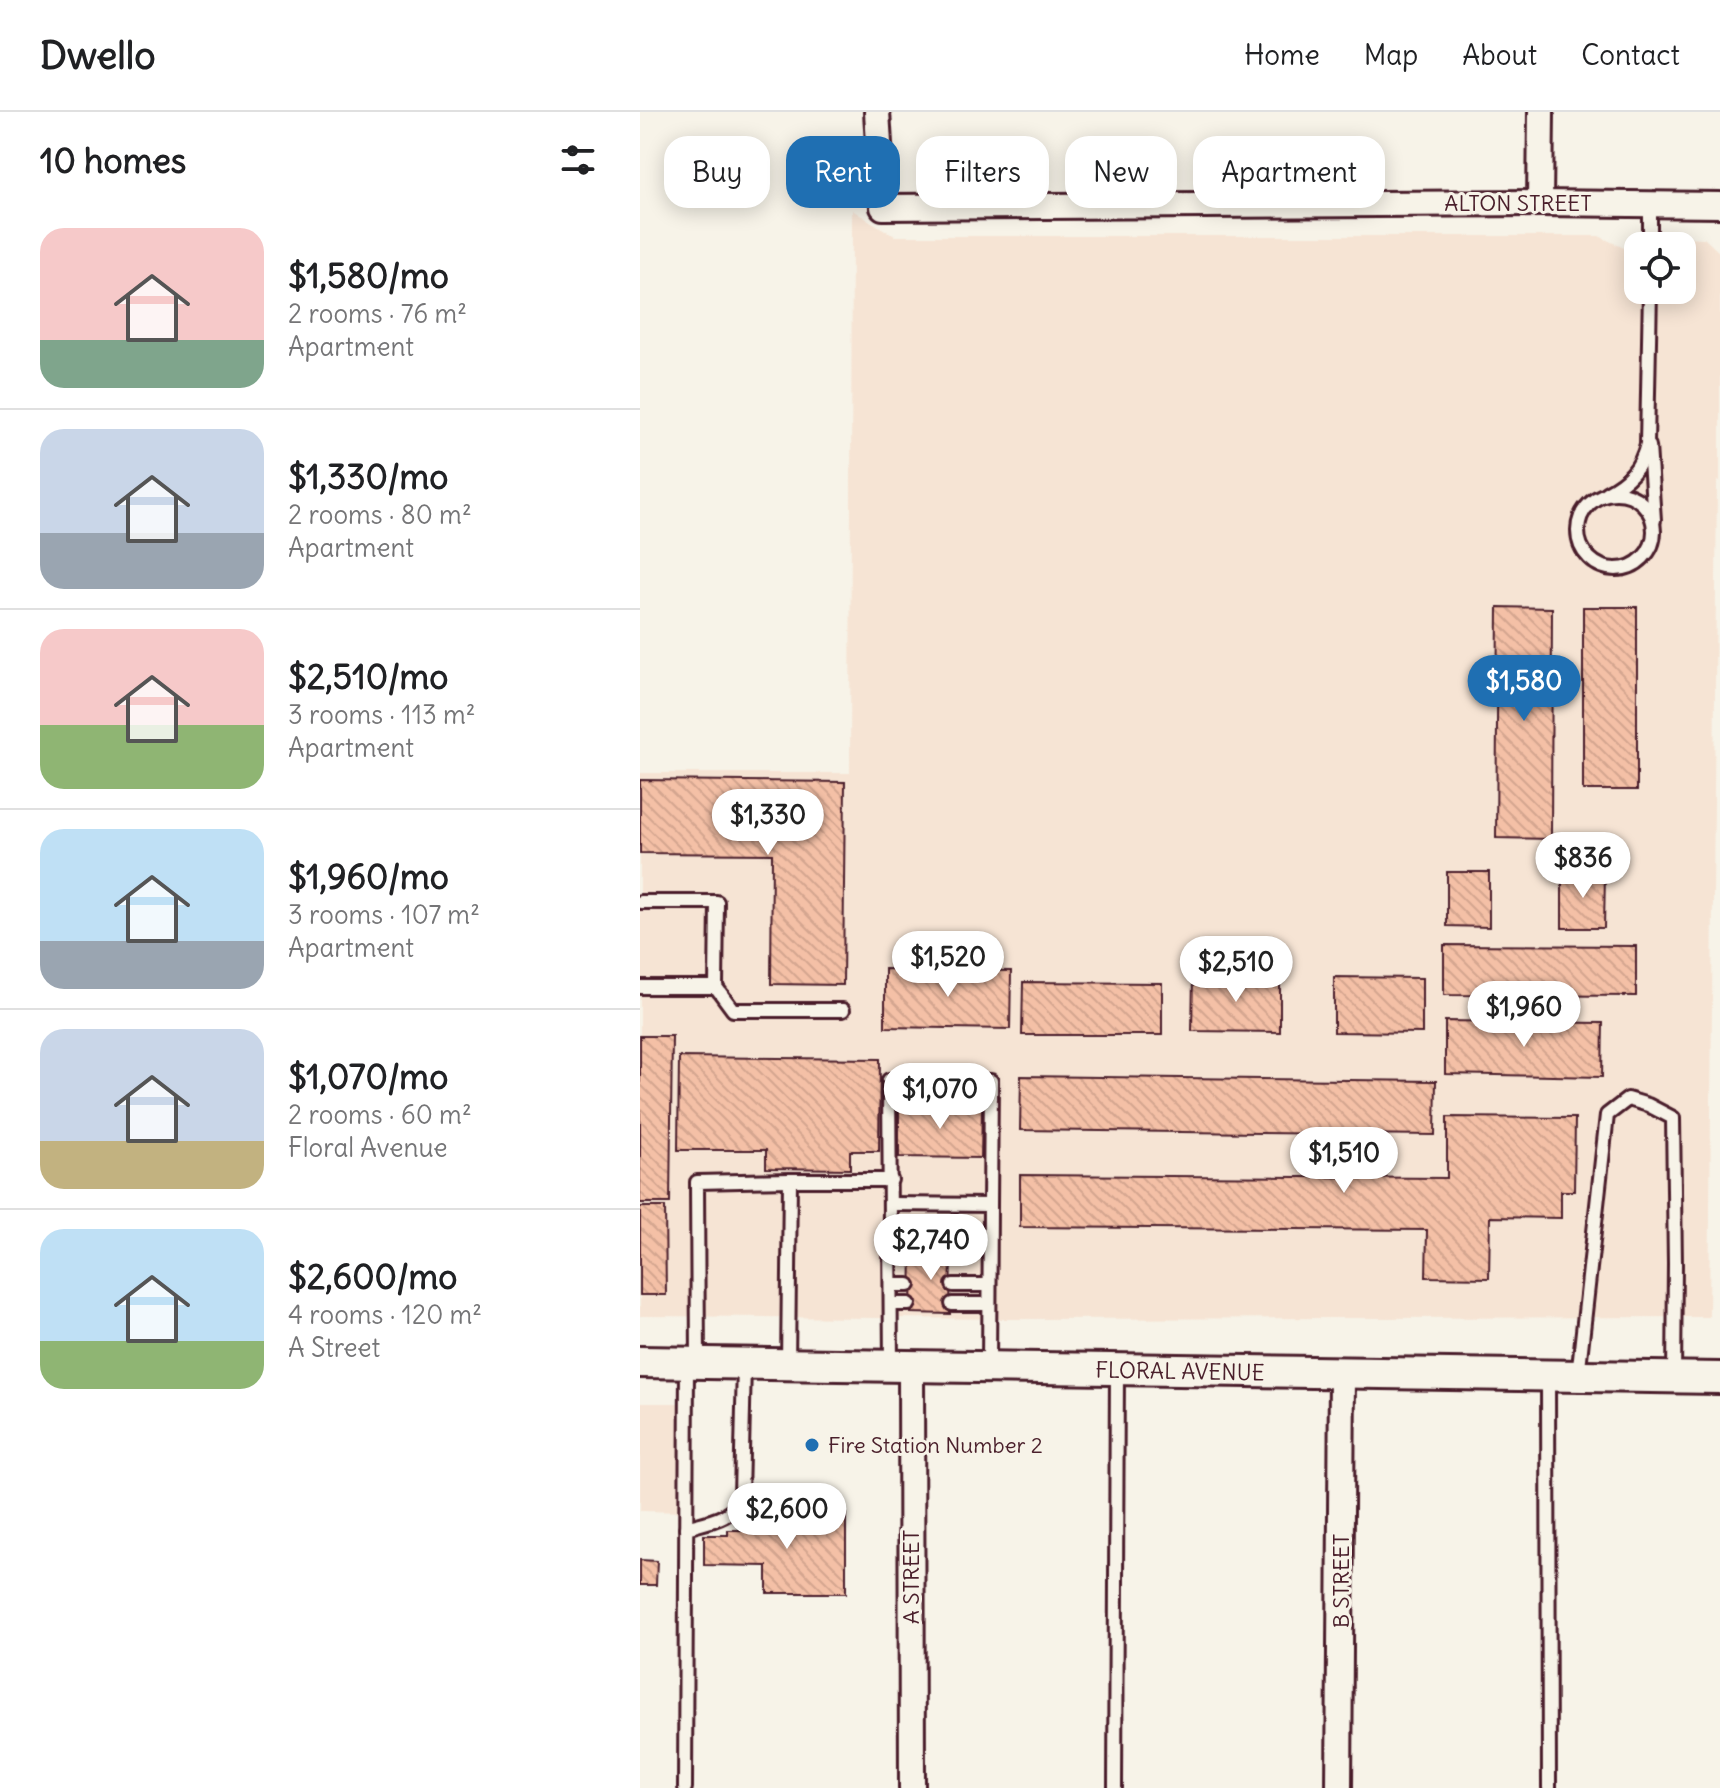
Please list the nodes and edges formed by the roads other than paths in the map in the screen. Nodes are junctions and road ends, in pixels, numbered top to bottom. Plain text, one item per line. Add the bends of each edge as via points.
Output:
1 (877, 112) edge
2 (1541, 112) edge
3 (1540, 203) junction
4 (1650, 203) junction
5 (1720, 205) edge
6 (1650, 232) edge
7 (1650, 304) edge
8 (1648, 430) junction
9 (1596, 498) junction
10 (1654, 527) junction
11 (640, 902) edge
12 (640, 987) edge
13 (716, 987) junction
14 (843, 1010) dead end
15 (790, 1180) junction
16 (891, 1180) junction
17 (891, 1204) junction
18 (990, 1205) junction
19 (891, 1285) junction
20 (909, 1285) dead end
21 (953, 1285) dead end
22 (988, 1285) junction
23 (891, 1304) junction
24 (909, 1304) dead end
25 (952, 1304) dead end
26 (988, 1304) junction
27 (640, 1362) edge
28 (692, 1363) junction
29 (744, 1364) junction
30 (788, 1365) junction
31 (901, 1366) junction
32 (989, 1368) junction
33 (1117, 1369) junction
34 (1342, 1374) junction
35 (1548, 1376) junction
36 (1578, 1377) junction
37 (1674, 1377) junction
38 (1720, 1378) edge
39 (686, 1528) junction
40 (685, 1788) edge
41 (912, 1788) edge
42 (1115, 1788) edge
43 (1339, 1788) edge
44 (1549, 1788) edge

1 - 3 street, ALTON STREET via 883,207
2 - 3 street
3 - 4 street, ALTON STREET
4 - 5 street, ALTON STREET
4 - 6 lane
7 - 8 lane
8 - 9 lane via 1638,467
8 - 10 lane
9 - 10 lane via 1633,497 1643,504
9 - 10 lane via 1578,529 1579,541 1593,562 1616,569 1640,561 1653,540
11 - 13 lane via 717,902
12 - 13 lane
13 - 14 lane via 733,1010
15 - 16 lane
15 - 28 lane via 697,1182
15 - 30 lane
16 - 17 lane
16 - 18 lane via 889,1080 991,1081
17 - 18 lane
17 - 19 lane
18 - 22 lane
19 - 20 lane
19 - 23 lane
21 - 22 lane
22 - 26 lane
23 - 24 lane
23 - 31 lane
25 - 26 lane
26 - 32 lane
27 - 28 street, FLORAL AVENUE
28 - 29 street, FLORAL AVENUE
28 - 39 lane
29 - 30 street, FLORAL AVENUE
29 - 39 lane via 739,1504 728,1514
30 - 31 street, FLORAL AVENUE
31 - 32 street, FLORAL AVENUE
31 - 41 street, A STREET
32 - 33 street, FLORAL AVENUE
33 - 34 street, FLORAL AVENUE
33 - 42 lane
34 - 35 street, FLORAL AVENUE
34 - 43 street, B STREET
35 - 36 street, FLORAL AVENUE
35 - 44 lane
36 - 37 street, FLORAL AVENUE
36 - 37 lane via 1607,1115 1628,1099 1673,1118
37 - 38 street, FLORAL AVENUE
39 - 40 lane

